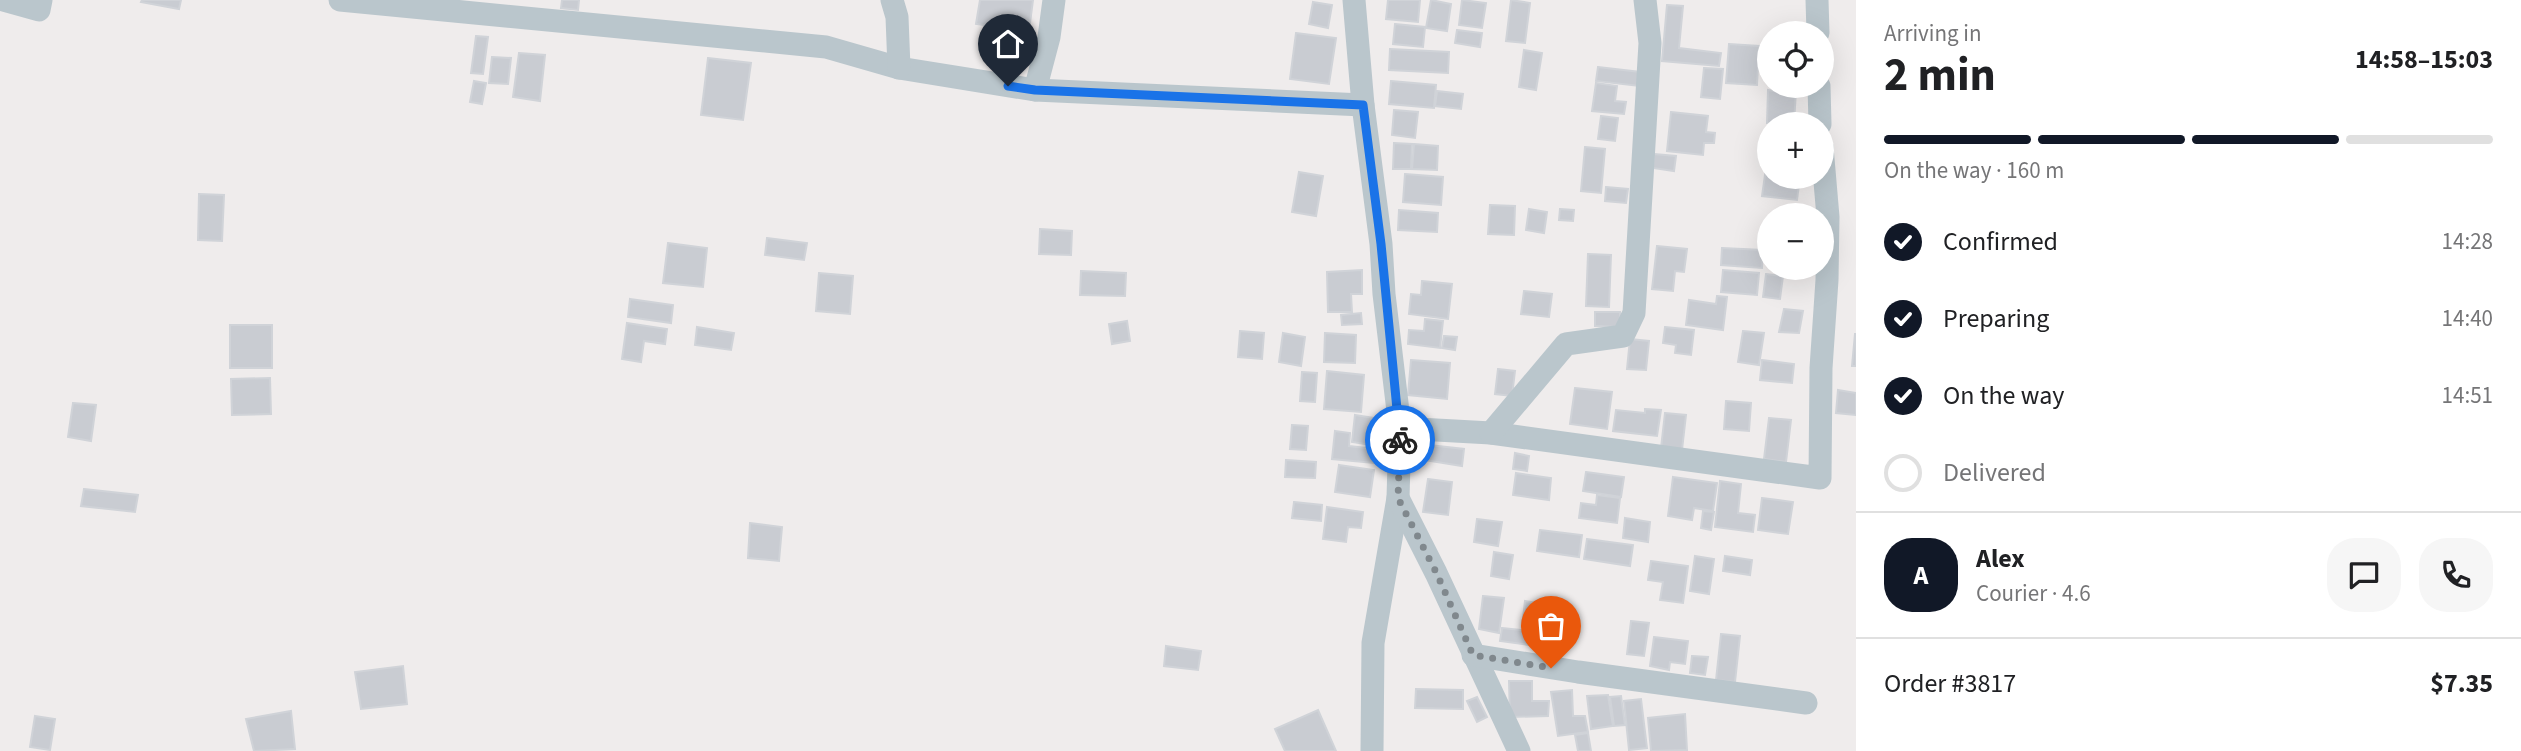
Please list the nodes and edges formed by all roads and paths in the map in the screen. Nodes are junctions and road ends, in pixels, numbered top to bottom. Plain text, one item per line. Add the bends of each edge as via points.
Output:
1 (3, 0) edge
2 (41, 0) edge
3 (340, 0) edge
4 (892, 0) edge
5 (1054, 0) edge
6 (1354, 0) edge
7 (1645, 0) edge
8 (1817, 0) edge
9 (1818, 21) edge
10 (899, 68) junction
11 (1035, 90) junction
12 (1363, 105) junction
13 (1826, 189) edge
14 (1400, 428) junction
15 (1491, 433) junction
16 (1398, 498) junction
17 (1473, 655) junction
18 (1806, 703) dead end
19 (1371, 751) edge
20 (1519, 751) edge

1 - 2 street via 39,10
3 - 10 street via 826,47
4 - 10 street
5 - 11 street
6 - 12 street
7 - 15 street via 1650,44 1633,313 1623,337 1566,344
8 - 9 street
10 - 11 street
11 - 12 street
12 - 14 street
13 - 15 street via 1819,478
14 - 15 street
14 - 16 street
16 - 17 street
16 - 19 street via 1373,643
17 - 18 street
17 - 20 street

